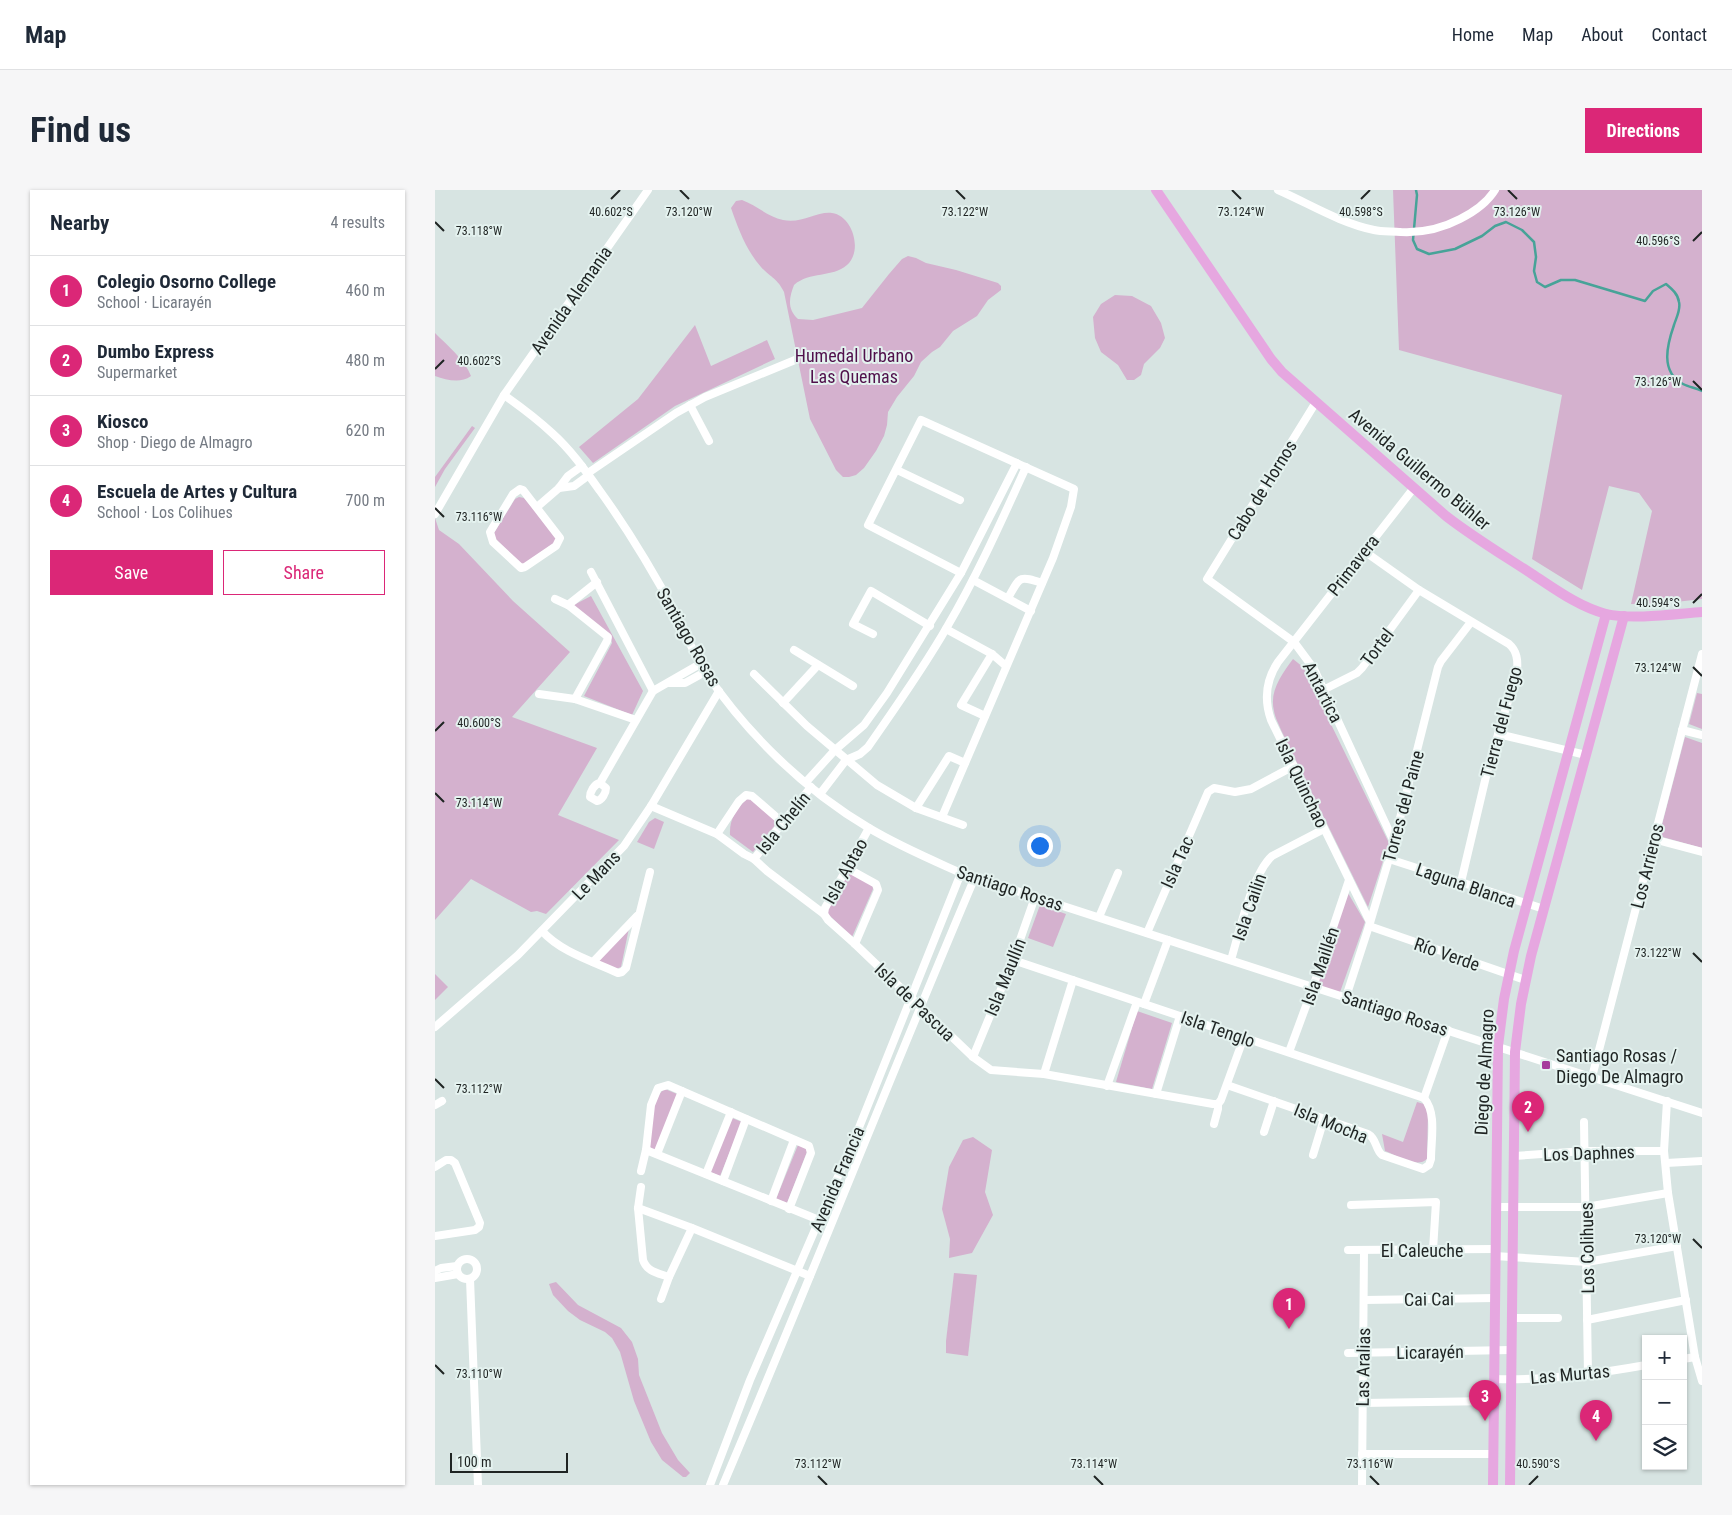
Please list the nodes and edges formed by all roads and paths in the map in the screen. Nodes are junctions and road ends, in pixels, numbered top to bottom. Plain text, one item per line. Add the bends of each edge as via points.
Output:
1 (647, 190) edge
2 (1278, 190) edge
3 (1495, 190) edge
4 (1160, 192) edge
5 (795, 360) dead end
6 (504, 396) junction
7 (1316, 402) junction
8 (690, 405) junction
9 (709, 441) dead end
10 (1017, 464) junction
11 (582, 466) junction
12 (1026, 467) junction
13 (897, 470) junction
14 (588, 474) junction
15 (559, 488) junction
16 (1413, 488) junction
17 (960, 500) dead end
18 (537, 507) junction
19 (435, 514) edge
20 (1364, 551) junction
21 (591, 572) dead end
22 (961, 573) junction
23 (1207, 578) joint
24 (973, 580) junction
25 (597, 582) junction
26 (1042, 583) junction
27 (1419, 590) junction
28 (1007, 598) junction
29 (555, 599) dead end
30 (568, 605) junction
31 (1031, 611) junction
32 (1702, 612) edge
33 (1606, 614) junction
34 (1624, 616) junction
35 (1471, 622) junction
36 (930, 626) junction
37 (946, 629) junction
38 (873, 634) dead end
39 (1294, 642) junction
40 (794, 650) dead end
41 (992, 654) junction
42 (1702, 654) edge
43 (701, 664) junction
44 (818, 666) junction
45 (1006, 666) junction
46 (705, 672) junction
47 (754, 674) dead end
48 (667, 683) junction
49 (853, 686) dead end
50 (1323, 690) junction
51 (653, 691) junction
52 (719, 692) junction
53 (539, 694) dead end
54 (575, 699) junction
55 (783, 703) junction
56 (985, 716) junction
57 (636, 720) junction
58 (1682, 730) junction
59 (1498, 734) junction
60 (1702, 735) edge
61 (835, 750) junction
62 (1568, 750) junction
63 (1586, 755) junction
64 (846, 760) junction
65 (965, 764) junction
66 (1294, 766) junction
67 (600, 783) dead end
68 (808, 785) junction
69 (820, 794) junction
70 (651, 806) junction
71 (917, 808) junction
72 (943, 817) junction
73 (783, 822) junction
74 (963, 825) dead end
75 (869, 828) junction
76 (1324, 829) junction
77 (717, 834) junction
78 (1653, 839) junction
79 (1394, 842) junction
80 (1702, 852) edge
81 (754, 859) junction
82 (1389, 859) junction
83 (847, 868) junction
84 (650, 872) dead end
85 (961, 873) junction
86 (1118, 873) dead end
87 (975, 877) junction
88 (1349, 880) junction
89 (1461, 882) junction
90 (1035, 897) junction
91 (1527, 905) junction
92 (1544, 909) junction
93 (823, 914) junction
94 (638, 916) junction
95 (1099, 917) junction
96 (1370, 924) junction
97 (542, 931) junction
98 (1147, 933) junction
99 (1168, 940) junction
100 (855, 944) junction
101 (1013, 960) junction
102 (1231, 960) junction
103 (593, 962) junction
104 (1509, 975) junction
105 (1073, 980) junction
106 (1525, 980) junction
107 (1313, 987) junction
108 (1346, 997) junction
109 (911, 998) junction
110 (1141, 1003) junction
111 (920, 1007) junction
112 (1180, 1016) junction
113 (435, 1027) edge
114 (1448, 1030) junction
115 (1244, 1037) junction
116 (1498, 1046) junction
117 (1289, 1052) junction
118 (1515, 1052) junction
119 (973, 1057) junction
120 (886, 1060) junction
121 (896, 1064) junction
122 (1044, 1074) junction
123 (1593, 1077) junction
124 (1227, 1085) junction
125 (1107, 1086) junction
126 (682, 1091) junction
127 (1156, 1094) junction
128 (1424, 1098) junction
129 (1274, 1101) junction
130 (1667, 1101) junction
131 (1218, 1104) junction
132 (731, 1112) junction
133 (1702, 1113) edge
134 (747, 1119) junction
135 (1324, 1119) junction
136 (1584, 1122) dead end
137 (1214, 1124) dead end
138 (858, 1130) junction
139 (1264, 1132) dead end
140 (867, 1134) junction
141 (794, 1140) junction
142 (646, 1150) junction
143 (1585, 1151) junction
144 (1664, 1151) junction
145 (657, 1154) junction
146 (1313, 1155) dead end
147 (1514, 1156) junction
148 (1702, 1161) edge
149 (1666, 1164) junction
150 (435, 1167) edge
151 (641, 1171) dead end
152 (705, 1174) junction
153 (723, 1181) junction
154 (641, 1187) dead end
155 (1668, 1193) junction
156 (771, 1201) junction
157 (1351, 1205) dead end
158 (825, 1206) junction
159 (1496, 1207) junction
160 (1586, 1207) junction
161 (638, 1208) junction
162 (1513, 1208) junction
163 (789, 1209) junction
164 (837, 1210) junction
165 (819, 1220) junction
166 (692, 1228) junction
167 (435, 1236) edge
168 (1677, 1246) junction
169 (1348, 1250) dead end
170 (1364, 1250) junction
171 (1433, 1250) junction
172 (1495, 1252) junction
173 (1513, 1258) junction
174 (1587, 1262) junction
175 (457, 1270) junction
176 (797, 1270) junction
177 (435, 1271) edge
178 (810, 1276) junction
179 (669, 1277) junction
180 (435, 1278) edge
181 (469, 1279) junction
182 (1495, 1298) junction
183 (661, 1299) dead end
184 (1364, 1300) junction
185 (1686, 1300) junction
186 (1512, 1318) junction
187 (1558, 1318) dead end
188 (1587, 1320) junction
189 (1511, 1350) junction
190 (1495, 1351) junction
191 (1348, 1353) dead end
192 (1363, 1353) junction
193 (1695, 1357) junction
194 (1687, 1358) edge
195 (1642, 1367) edge
196 (1588, 1375) junction
197 (1494, 1379) junction
198 (1511, 1380) junction
199 (1702, 1381) edge
200 (1494, 1401) junction
201 (1363, 1403) junction
202 (1362, 1454) junction
203 (1493, 1454) junction
204 (478, 1470) junction
205 (479, 1485) edge
206 (484, 1485) edge
207 (710, 1485) edge
208 (723, 1485) edge
209 (1361, 1485) edge
210 (1493, 1485) edge
211 (1510, 1485) edge

1 - 6 street, Avenida Alemania
2 - 3 street via 1355,225 1376,231 1423,232 1463,218
4 - 7 main road, Avenida Guillermo Bühler via 1271,359
5 - 8 street
6 - 11 street, Santiago Rosas via 551,432
6 - 19 street, Avenida Alemania
7 - 16 main road, Avenida Guillermo Bühler
7 - 23 street, Cabo de Hornos
8 - 9 street
8 - 14 street
10 - 12 street
10 - 13 street via 921,420
10 - 22 street, Isla Chelín
11 - 14 street, Santiago Rosas
11 - 15 street via 567,476
12 - 24 street
12 - 26 street via 1075,489
13 - 17 street
13 - 22 street via 868,525
14 - 15 street via 574,486
14 - 43 street, Santiago Rosas via 633,538
15 - 18 street
16 - 20 street, Primavera
16 - 33 main road, Avenida Guillermo Bühler via 1479,541 1565,595
18 - 18 street via 523,490 516,491 490,532 493,542 521,568 556,546 560,538
20 - 27 street, Tierra del Fuego
20 - 39 street, Primavera
21 - 25 street
22 - 36 street, Isla Chelín
23 - 39 street, Antartica
24 - 28 street
24 - 37 street
25 - 30 street
25 - 51 street
26 - 28 street via 1021,579
26 - 31 street
27 - 35 street, Tierra del Fuego
27 - 50 street, Tortel via 1362,668
28 - 31 street
29 - 30 street
30 - 54 street via 608,637
31 - 45 street
32 - 34 main road, Avenida Guillermo Bühler
33 - 34 main road, Avenida Guillermo Bühler
33 - 62 main road, Diego de Almagro
34 - 63 main road, Diego de Almagro
35 - 59 street, Tierra del Fuego via 1509,644 1517,657 1517,671
35 - 79 street, Torres del Paine via 1438,667
36 - 38 street via 871,591 853,624
36 - 61 street, Isla Chelín via 865,725
37 - 41 street
37 - 64 street via 868,747
39 - 50 street, Antartica via 1311,664
39 - 66 street, Isla Quinchao via 1272,673 1267,695 1271,720
40 - 44 street
41 - 45 street
41 - 56 street via 961,705
42 - 58 street, Los Arrieros
43 - 46 street, Santiago Rosas
43 - 48 street
44 - 49 street
44 - 55 street
45 - 56 street
46 - 48 street via 685,683
46 - 52 street, Santiago Rosas
47 - 55 street
48 - 51 street
50 - 79 street, Antartica
51 - 57 street
52 - 68 street, Santiago Rosas via 765,744
52 - 70 street, Le Mans
53 - 54 street
54 - 57 street
55 - 61 street
56 - 65 street
57 - 67 street
58 - 60 street
58 - 78 street, Los Arrieros
59 - 62 street
59 - 89 street, Tierra del Fuego
61 - 64 street
61 - 68 street, Isla Chelín
62 - 63 street
62 - 91 main road, Diego de Almagro
63 - 92 main road, Diego de Almagro
64 - 69 street
64 - 71 street via 877,784
65 - 71 street via 949,756
65 - 72 street
66 - 76 street, Isla Quinchao
66 - 98 street, Isla Tac via 1251,789 1235,792 1214,788 1208,792
68 - 69 street, Santiago Rosas
68 - 73 street, Isla Chelín
69 - 75 street, Santiago Rosas
70 - 77 street, Isla de Pascua
70 - 97 street, Le Mans via 619,852
71 - 72 street
72 - 74 street
73 - 77 street via 752,796 746,795
73 - 81 street, Isla Chelín
75 - 83 street, Isla Abtao
75 - 85 street, Santiago Rosas
76 - 88 street, Isla Quinchao
76 - 102 street, Isla Cailin via 1272,856 1267,862 1254,885
77 - 81 street, Isla de Pascua
78 - 80 street
78 - 123 street, Los Arrieros
79 - 82 street, Torres del Paine
81 - 93 street, Isla de Pascua
82 - 89 street, Laguna Blanca
82 - 96 street, Torres del Paine
83 - 93 street, Isla Abtao
83 - 100 street via 876,884 879,890
84 - 94 street
85 - 87 street, Santiago Rosas
85 - 109 street, Avenida Francia
86 - 95 street
87 - 90 street, Santiago Rosas
87 - 111 street, Avenida Francia
88 - 96 street, Isla Quinchao
88 - 107 street, Isla Maillén
89 - 91 street, Laguna Blanca
90 - 95 street, Santiago Rosas
90 - 101 street, Isla Maullín
91 - 92 street, Laguna Blanca
91 - 104 main road, Diego de Almagro
92 - 106 main road, Diego de Almagro
93 - 100 street, Isla de Pascua
94 - 103 street
94 - 103 street via 626,968 618,972
95 - 98 street, Santiago Rosas
96 - 104 street, Río Verde
96 - 108 street, Torres del Paine
97 - 103 street via 554,942
97 - 113 street, Le Mans
98 - 99 street, Santiago Rosas
99 - 102 street, Santiago Rosas
99 - 110 street
100 - 109 street, Isla de Pascua
101 - 105 street, Isla Tenglo
101 - 119 street, Isla Maullín
102 - 107 street, Santiago Rosas
104 - 106 street, Río Verde
104 - 116 main road, Diego de Almagro
105 - 110 street, Isla Tenglo
105 - 122 street
106 - 118 main road, Diego de Almagro
107 - 108 street, Santiago Rosas
107 - 117 street, Isla Maillén
108 - 114 street, Santiago Rosas
109 - 111 street, Isla de Pascua
109 - 120 street, Avenida Francia
110 - 112 street, Isla Tenglo
110 - 125 street
111 - 119 street, Isla de Pascua
111 - 121 street, Avenida Francia
112 - 115 street, Isla Tenglo
112 - 127 street
114 - 116 street, Santiago Rosas
114 - 128 street
115 - 117 street, Isla Tenglo
115 - 124 street
116 - 118 street, Santiago Rosas
116 - 159 main road, Diego de Almagro
117 - 128 street, Isla Tenglo
118 - 123 street, Santiago Rosas
118 - 147 main road, Diego de Almagro
119 - 122 street, Isla de Pascua via 991,1070
120 - 121 street
120 - 138 street, Avenida Francia
121 - 140 street, Avenida Francia
122 - 125 street, Isla de Pascua
123 - 130 street, Santiago Rosas
124 - 129 street, Isla Mocha
124 - 131 street
125 - 127 street, Isla de Pascua
126 - 132 street
126 - 142 street via 668,1085 658,1088 651,1105
126 - 145 street
127 - 131 street, Isla de Pascua
128 - 135 street, Isla Mocha via 1431,1114 1431,1159 1423,1169 1382,1155 1371,1135
129 - 135 street, Isla Mocha
129 - 139 street
130 - 133 street, Santiago Rosas
130 - 144 street
131 - 137 street
132 - 134 street
132 - 152 street
134 - 141 street
134 - 153 street
135 - 146 street
136 - 143 street, Los Colihues
138 - 140 street
138 - 158 street, Avenida Francia
140 - 164 street, Avenida Francia
141 - 156 street
141 - 163 street via 811,1149
142 - 145 street
142 - 151 street
143 - 144 street, Los Daphnes
143 - 147 street, Los Daphnes
143 - 160 street, Los Colihues
144 - 149 street
145 - 152 street
147 - 162 main road, Diego de Almagro
148 - 149 street
149 - 155 street
150 - 167 street via 446,1160 455,1163 480,1223 475,1230
152 - 153 street
153 - 156 street
154 - 161 street
155 - 160 street
155 - 168 street
156 - 163 street
157 - 171 street via 1436,1202
158 - 164 street
158 - 165 street, Avenida Francia
159 - 162 street
159 - 172 main road, Diego de Almagro
160 - 162 street
160 - 174 street, Los Colihues
161 - 166 street
161 - 179 street via 645,1266
162 - 173 main road, Diego de Almagro
163 - 165 street
164 - 178 street, Avenida Francia
165 - 176 street, Avenida Francia
166 - 176 street
166 - 179 street
168 - 174 street, El Caleuche
168 - 185 street
169 - 170 street, El Caleuche
170 - 171 street, El Caleuche
170 - 184 street, Las Aralias
171 - 172 street, El Caleuche
172 - 173 street, El Caleuche
172 - 182 main road, Diego de Almagro
173 - 174 street, El Caleuche
173 - 186 main road, Diego de Almagro
174 - 188 street, Los Colihues
175 - 177 street via 441,1268
175 - 180 street
175 - 181 street via 461,1278
175 - 181 street via 462,1259 474,1261 476,1274
176 - 178 street
176 - 207 street, Avenida Francia
178 - 208 street, Avenida Francia
179 - 183 street
181 - 204 street
182 - 184 street, Cai Cai
182 - 190 main road, Diego de Almagro
184 - 192 street, Las Aralias
185 - 188 street
185 - 193 street
186 - 187 street
186 - 189 main road, Diego de Almagro
188 - 196 street, Los Colihues
189 - 190 street, Licarayén
189 - 198 main road, Diego de Almagro
190 - 192 street, Licarayén
190 - 197 main road, Diego de Almagro
191 - 192 street, Licarayén
192 - 201 street, Las Aralias
193 - 194 street
193 - 199 street
195 - 196 street, Las Murtas
196 - 198 street, Las Murtas
197 - 198 street, Las Murtas
197 - 200 main road, Diego de Almagro
198 - 211 main road, Diego de Almagro
200 - 201 street
200 - 203 main road, Diego de Almagro
201 - 202 street, Las Aralias
202 - 203 street
202 - 209 street, Las Aralias
203 - 210 main road, Diego de Almagro
204 - 205 street
204 - 206 street

